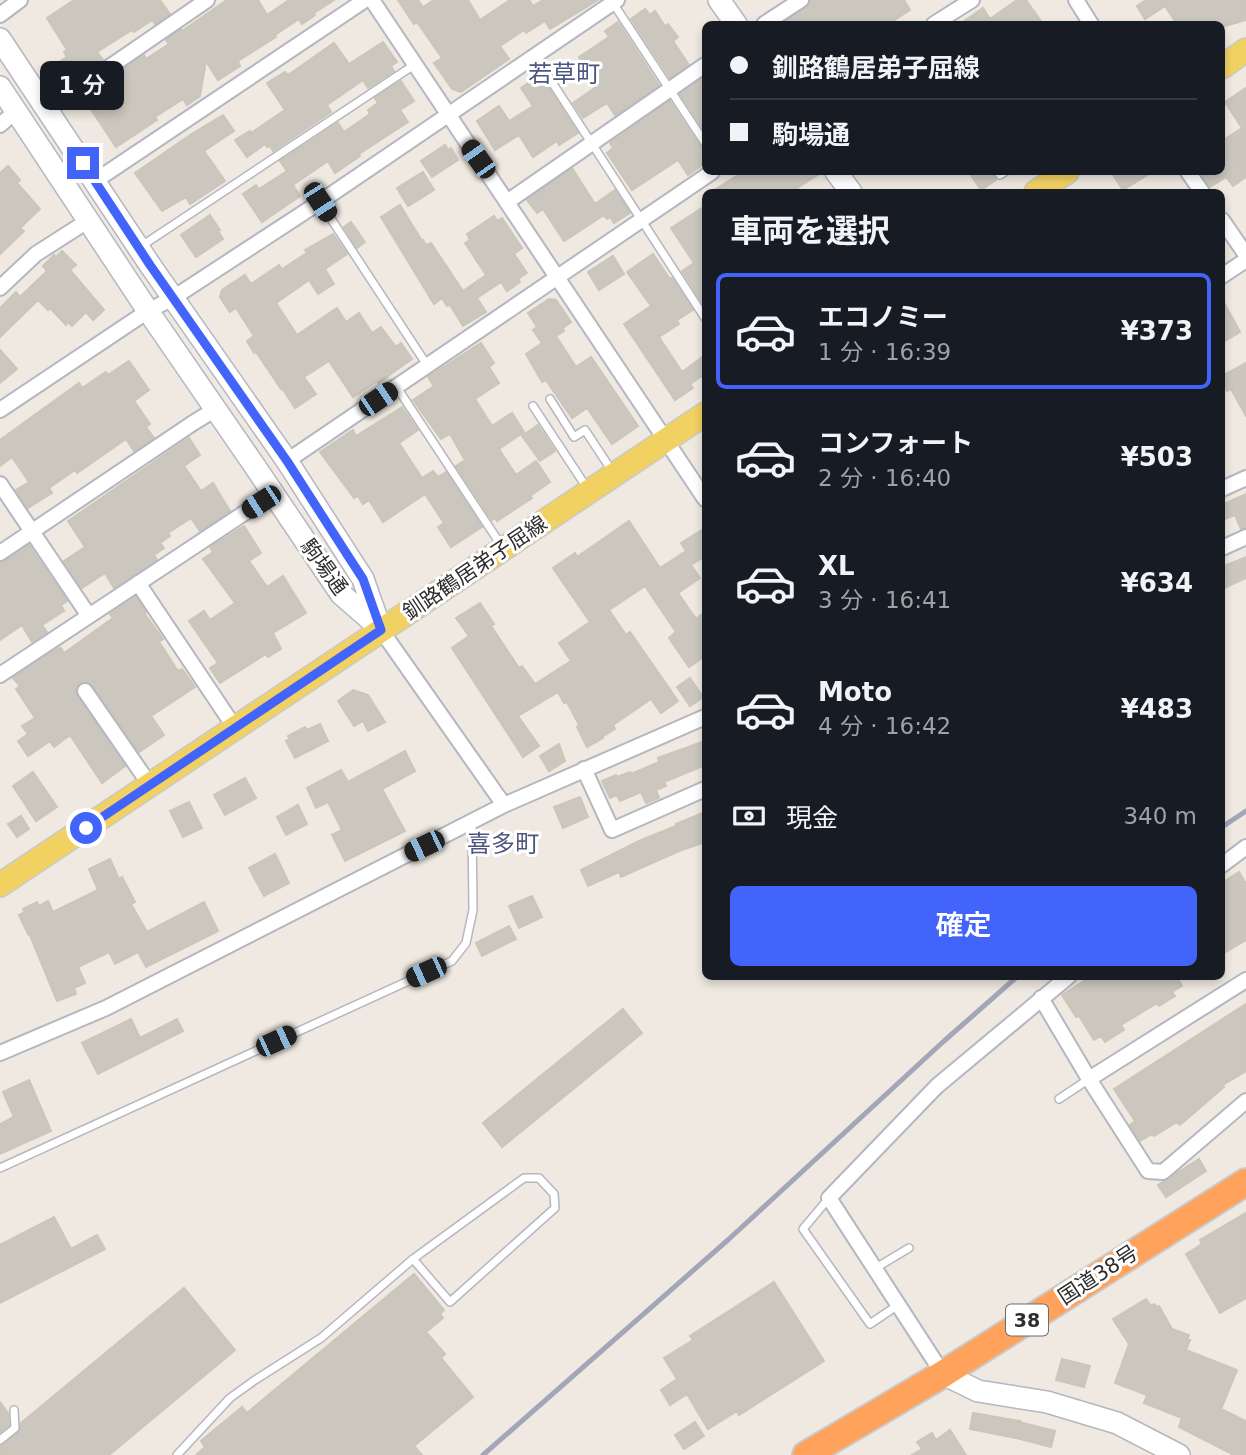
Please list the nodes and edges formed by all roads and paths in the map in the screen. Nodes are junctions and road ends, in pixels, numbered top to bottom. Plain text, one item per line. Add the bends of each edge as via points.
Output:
1 (20, 0) edge
2 (207, 0) edge
3 (365, 0) edge
4 (372, 0) edge
5 (719, 0) edge
6 (801, 0) edge
7 (972, 0) edge
8 (1076, 0) edge
9 (615, 1) edge
10 (0, 15) edge
11 (734, 21) edge
12 (769, 21) edge
13 (939, 21) edge
14 (1085, 21) edge
15 (0, 39) edge
16 (1246, 50) edge
17 (535, 57) junction
18 (1225, 64) edge
19 (414, 65) junction
20 (702, 67) edge
21 (0, 87) edge
22 (670, 89) junction
23 (47, 110) junction
24 (448, 115) junction
25 (8, 118) edge
26 (702, 138) edge
27 (592, 143) junction
28 (708, 175) edge
29 (96, 181) junction
30 (320, 202) junction
31 (507, 202) junction
32 (89, 220) junction
33 (642, 220) junction
34 (1225, 225) edge
35 (139, 247) junction
36 (1246, 258) edge
37 (1225, 274) edge
38 (557, 277) junction
39 (0, 288) edge
40 (173, 298) junction
41 (148, 311) junction
42 (702, 313) edge
43 (427, 365) junction
44 (396, 386) junction
45 (550, 399) dead end
46 (533, 406) dead end
47 (216, 409) junction
48 (0, 410) edge
49 (702, 416) edge
50 (666, 440) junction
51 (287, 461) junction
52 (614, 475) junction
53 (1246, 478) edge
54 (0, 484) edge
55 (1225, 488) edge
56 (589, 492) junction
57 (273, 494) junction
58 (702, 494) edge
59 (32, 532) junction
60 (1246, 537) edge
61 (1225, 547) edge
62 (503, 548) junction
63 (0, 553) edge
64 (138, 583) junction
65 (89, 616) junction
66 (381, 630) junction
67 (0, 675) edge
68 (85, 691) dead end
69 (702, 717) edge
70 (235, 728) junction
71 (584, 769) junction
72 (150, 785) junction
73 (702, 790) edge
74 (504, 805) junction
75 (472, 822) junction
76 (1246, 847) edge
77 (1225, 863) edge
78 (0, 885) edge
79 (1064, 980) edge
80 (1246, 980) edge
81 (1041, 998) junction
82 (0, 1053) edge
83 (1089, 1079) junction
84 (1059, 1099) dead end
85 (1246, 1101) edge
86 (0, 1168) edge
87 (1246, 1182) edge
88 (829, 1198) junction
89 (909, 1248) dead end
90 (412, 1259) junction
91 (874, 1269) junction
92 (898, 1305) junction
93 (943, 1374) junction
94 (13, 1409) dead end
95 (0, 1440) edge
96 (177, 1455) edge
97 (806, 1455) edge
98 (1179, 1455) edge

1 - 10 street
2 - 23 street
3 - 29 street
4 - 19 street
5 - 11 street
6 - 12 street
7 - 13 street
8 - 14 street
9 - 17 street
9 - 22 lane
15 - 23 street, 駒場通
16 - 18 main road
17 - 24 street
17 - 27 lane
19 - 24 street
19 - 35 lane
20 - 22 street
21 - 25 street, 駒場通
22 - 26 lane
22 - 27 street
23 - 29 street, 駒場通
24 - 30 street
24 - 31 street
25 - 32 street, 駒場通
27 - 31 street
27 - 33 lane
28 - 33 street
29 - 35 street, 駒場通
30 - 40 street
30 - 43 lane
31 - 38 street
32 - 39 street via 36,254
32 - 41 street, 駒場通
33 - 38 street
33 - 42 lane
34 - 36 street
35 - 40 street, 駒場通
36 - 37 street
38 - 43 street
38 - 50 street
40 - 41 street
40 - 51 street, 駒場通
41 - 47 street, 駒場通
41 - 48 street
43 - 44 street
44 - 51 street
44 - 62 lane
45 - 52 lane via 575,437 585,430
46 - 56 lane
47 - 57 street, 駒場通
47 - 59 street
49 - 50 main road, 釧路鶴居弟子屈線
50 - 52 main road, 釧路鶴居弟子屈線
50 - 58 street
51 - 66 street, 駒場通 via 363,579
52 - 56 main road, 釧路鶴居弟子屈線
53 - 55 street
54 - 59 street
56 - 62 main road, 釧路鶴居弟子屈線
57 - 64 street
57 - 66 street, 駒場通 via 341,594
59 - 63 street
59 - 65 street
60 - 61 street
62 - 66 main road, 釧路鶴居弟子屈線
64 - 65 street
64 - 70 street
65 - 67 street
66 - 70 main road, 釧路鶴居弟子屈線
66 - 74 street
68 - 72 street
69 - 71 street
70 - 72 main road, 釧路鶴居弟子屈線
71 - 73 street via 612,830
71 - 74 street
72 - 78 main road, 釧路鶴居弟子屈線
74 - 75 street
75 - 82 street via 106,1007
75 - 86 lane via 473,910 466,943 452,961
76 - 77 street
79 - 81 street
80 - 83 street
81 - 83 street
81 - 88 street via 937,1086
83 - 84 lane
83 - 85 street via 1148,1171 1163,1172
87 - 93 highway, 国道38号 / 38
88 - 91 street
88 - 92 lane via 803,1229 870,1324
89 - 91 lane
90 - 90 lane via 524,1178 539,1178 554,1194 555,1208 450,1302
90 - 96 lane via 321,1338 230,1398
91 - 92 street
92 - 93 street
93 - 97 highway, 国道38号 / 38
93 - 98 street via 978,1391 1047,1402 1117,1423
94 - 95 lane via 15,1428

